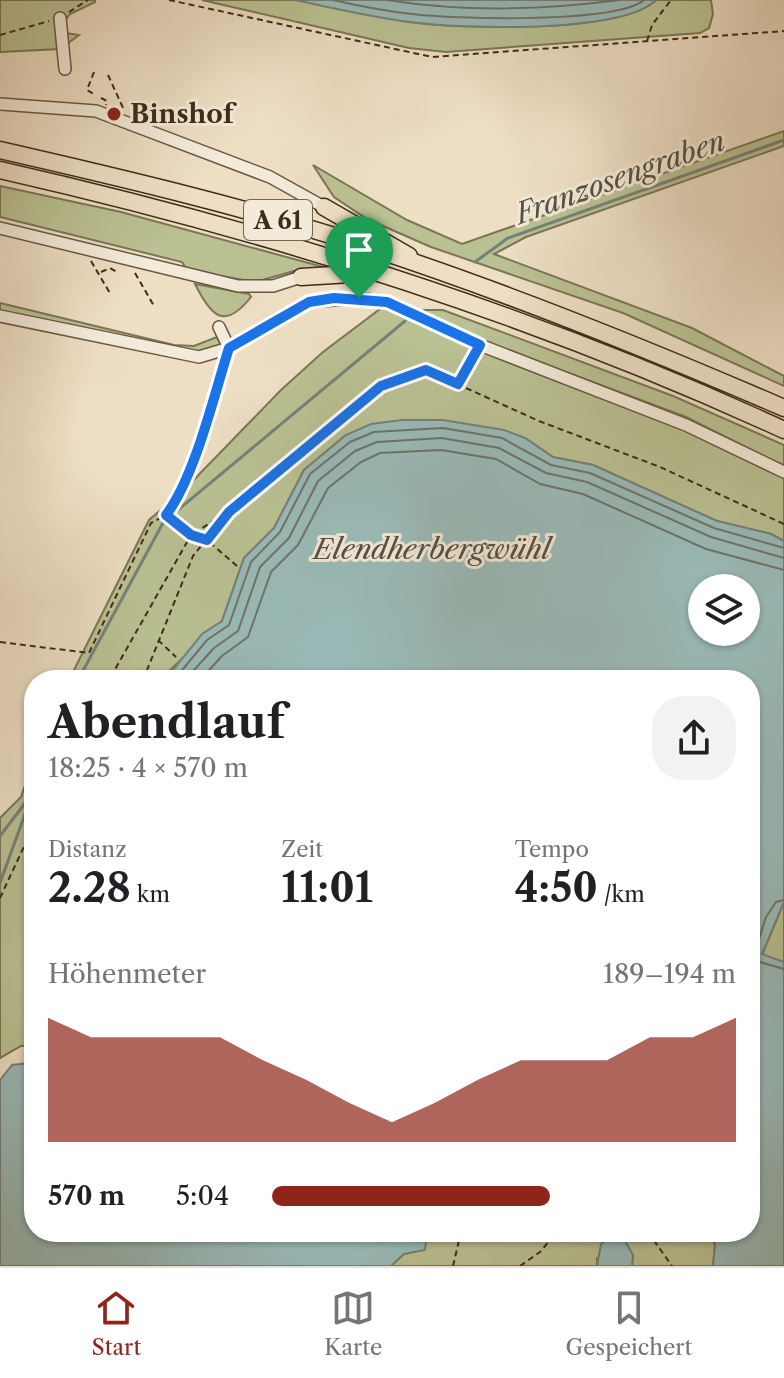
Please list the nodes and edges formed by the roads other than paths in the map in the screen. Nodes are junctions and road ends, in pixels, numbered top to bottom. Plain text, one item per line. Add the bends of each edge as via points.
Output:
1 (60, 18) road end
2 (65, 69) dead end
3 (0, 104) edge
4 (0, 150) edge
5 (0, 170) edge
6 (324, 207) joint
7 (0, 228) edge
8 (420, 264) junction
9 (379, 272) junction
10 (301, 277) joint
11 (0, 316) edge
12 (219, 327) dead end
13 (229, 348) junction
14 (784, 408) edge
15 (784, 430) edge
16 (784, 472) edge

1 - 2 street
3 - 6 street via 87,109 270,177
4 - 8 highway, A 61 via 209,200
5 - 9 highway, A 61 via 199,218
6 - 8 highway
7 - 10 street via 238,286 273,286
8 - 14 highway, A 61 via 616,336
9 - 10 highway
9 - 15 highway, A 61 via 590,348
11 - 13 street via 184,356 208,356
12 - 13 street
13 - 16 street via 309,302 387,302 480,345 686,425

